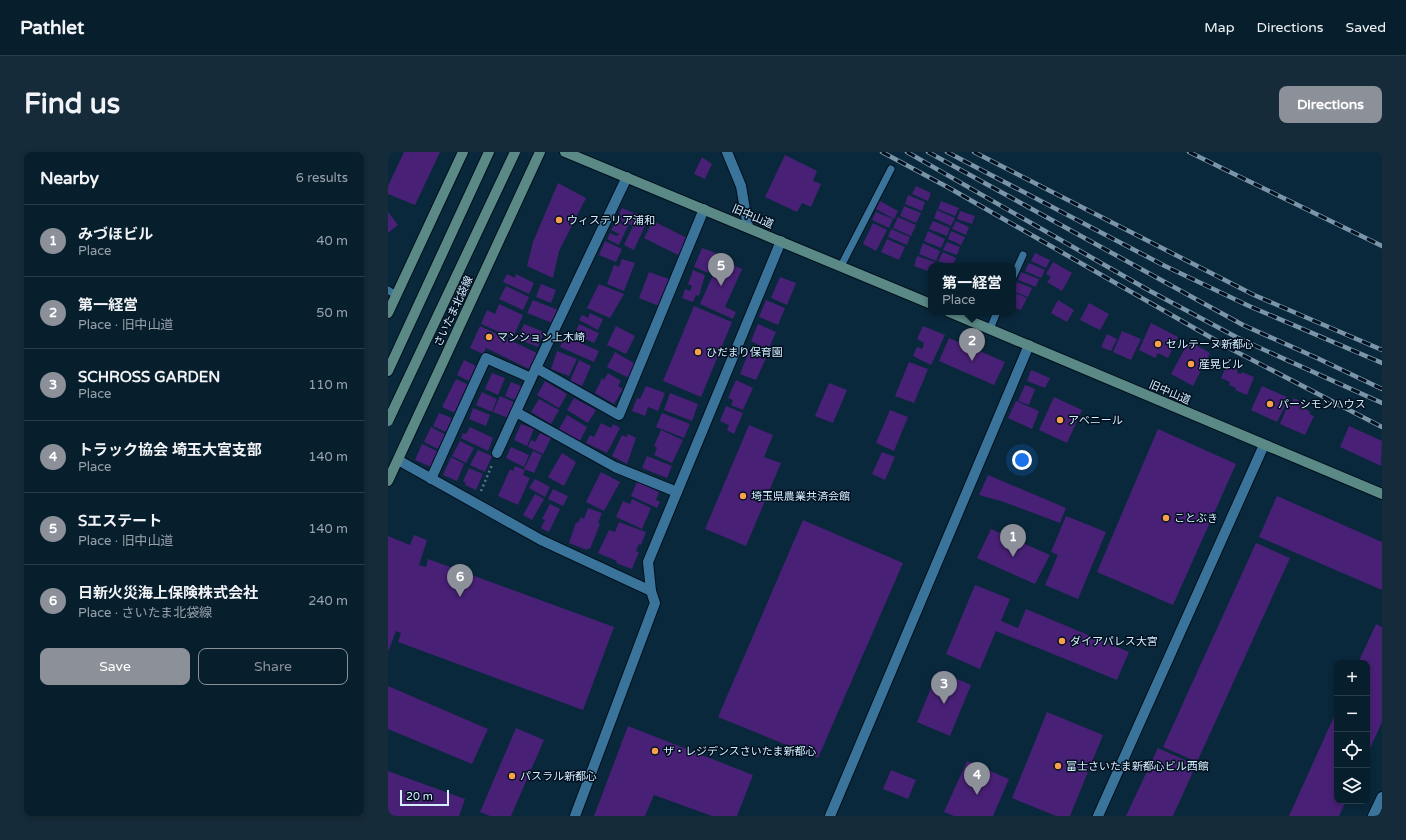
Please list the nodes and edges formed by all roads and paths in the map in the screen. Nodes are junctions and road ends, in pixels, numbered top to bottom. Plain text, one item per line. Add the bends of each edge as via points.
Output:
1 (463, 152) edge
2 (489, 152) edge
3 (515, 152) edge
4 (540, 152) edge
5 (565, 152) edge
6 (727, 152) edge
7 (891, 169) dead end
8 (627, 177) junction
9 (704, 209) junction
10 (748, 227) junction
11 (781, 241) junction
12 (1023, 255) dead end
13 (842, 266) junction
14 (1016, 270) edge
15 (392, 292) edge
16 (928, 303) edge
17 (388, 313) edge
18 (956, 315) edge
19 (996, 315) edge
20 (990, 329) junction
21 (1029, 345) junction
22 (536, 368) junction
23 (388, 371) edge
24 (531, 378) junction
25 (516, 412) junction
26 (388, 421) edge
27 (1264, 445) junction
28 (497, 453) joint
29 (398, 460) junction
30 (431, 479) junction
31 (388, 481) edge
32 (677, 492) junction
33 (1382, 494) edge
34 (475, 503) junction
35 (651, 591) junction
36 (1382, 797) edge
37 (575, 816) edge
38 (830, 816) edge
39 (1098, 816) edge
40 (1373, 816) edge

1 - 15 main road
2 - 23 main road
3 - 26 main road, さいたま北袋線, bridge
4 - 29 main road, さいたま北袋線
5 - 8 main road, 旧中山道
6 - 10 street via 741,186
7 - 13 lane
8 - 9 main road, 旧中山道
8 - 22 street
9 - 10 main road, 旧中山道
9 - 22 street via 619,415
10 - 11 main road, 旧中山道
11 - 13 main road, 旧中山道
11 - 32 street
12 - 14 lane
13 - 16 main road, 旧中山道
15 - 17 main road
18 - 20 main road, 旧中山道
19 - 20 lane
20 - 21 main road, 旧中山道
21 - 27 main road, 旧中山道
21 - 38 street
22 - 24 street
24 - 25 street
24 - 30 street via 486,358
25 - 28 street
25 - 32 street via 615,467
27 - 33 main road, 旧中山道
27 - 39 street
28 - 34 path
29 - 30 street
29 - 31 main road, さいたま北袋線
30 - 34 street
32 - 35 street via 648,562
34 - 35 street via 541,540
35 - 37 street via 655,603
36 - 40 street

